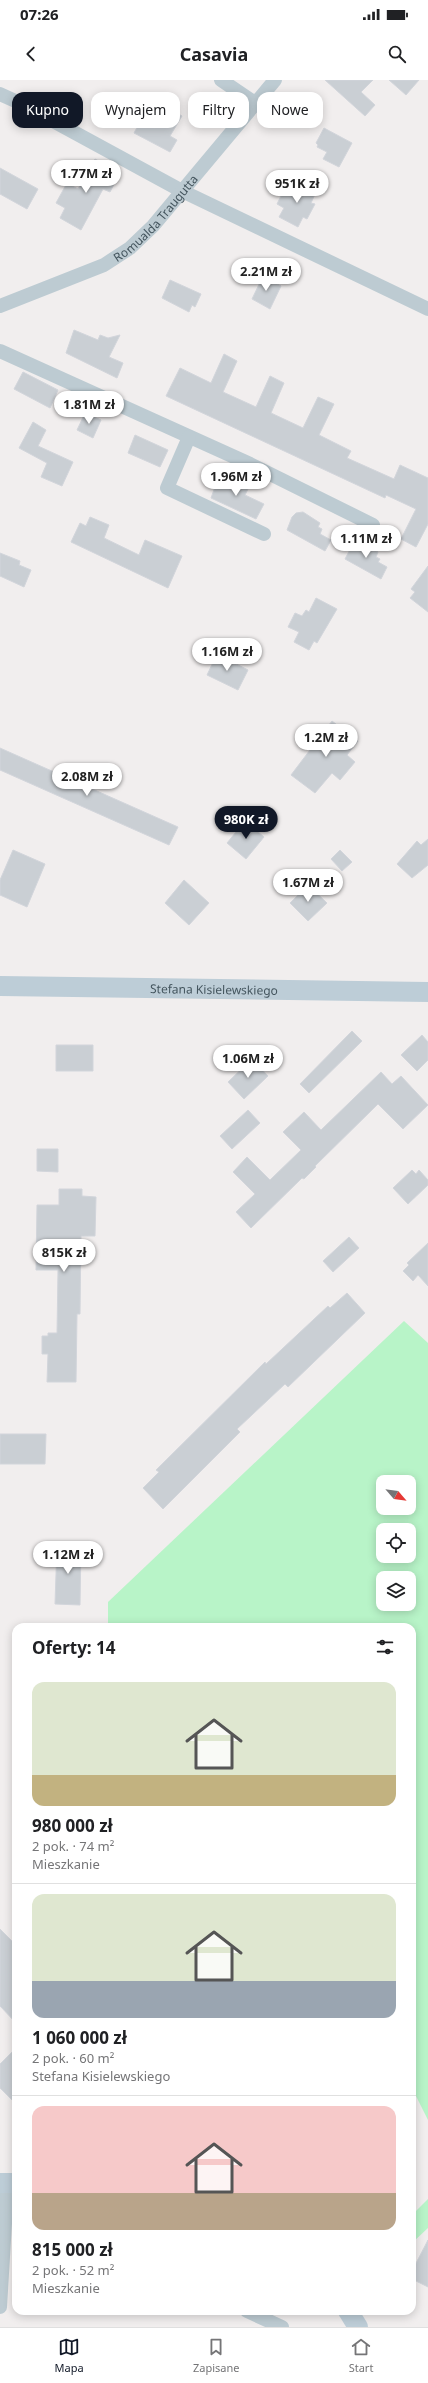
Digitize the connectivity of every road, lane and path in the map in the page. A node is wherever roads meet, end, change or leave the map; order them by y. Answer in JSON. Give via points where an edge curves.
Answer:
{"nodes":[{"id":1,"x":221,"y":80,"type":"edge"},
{"id":2,"x":275,"y":80,"type":"edge"},
{"id":3,"x":0,"y":94,"type":"edge"},
{"id":4,"x":255,"y":103,"type":"junction"},
{"id":5,"x":182,"y":191,"type":"junction"},
{"id":6,"x":0,"y":306,"type":"edge"},
{"id":7,"x":428,"y":309,"type":"edge"},
{"id":8,"x":0,"y":351,"type":"edge"},
{"id":9,"x":190,"y":437,"type":"junction"},
{"id":10,"x":374,"y":526,"type":"dead end"},
{"id":11,"x":264,"y":534,"type":"dead end"},
{"id":12,"x":0,"y":986,"type":"edge"},
{"id":13,"x":428,"y":992,"type":"edge"},
{"id":14,"x":7,"y":2183,"type":"edge"},
{"id":15,"x":7,"y":2223,"type":"edge"},
{"id":16,"x":0,"y":2307,"type":"edge"},
{"id":17,"x":256,"y":2315,"type":"edge"},
{"id":18,"x":350,"y":2315,"type":"edge"},
{"id":19,"x":282,"y":2327,"type":"edge"},
{"id":20,"x":358,"y":2327,"type":"edge"}],
"edges":[{"from":1,"to":4,"type":"street"},
{"from":2,"to":4,"type":"street","name":"Romualda Traugutta"},
{"from":3,"to":5,"type":"street"},
{"from":4,"to":5,"type":"street","name":"Romualda Traugutta"},
{"from":5,"to":6,"type":"street","name":"Romualda Traugutta","via":[[153,226],[130,248],[104,265]]},
{"from":5,"to":7,"type":"street"},
{"from":8,"to":9,"type":"street"},
{"from":9,"to":10,"type":"street"},
{"from":9,"to":11,"type":"street","via":[[167,488]]},
{"from":12,"to":13,"type":"main road","name":"Stefana Kisielewskiego"},
{"from":14,"to":15,"type":"street"},
{"from":15,"to":16,"type":"street"},
{"from":17,"to":19,"type":"street"},
{"from":18,"to":20,"type":"main road"}]}
